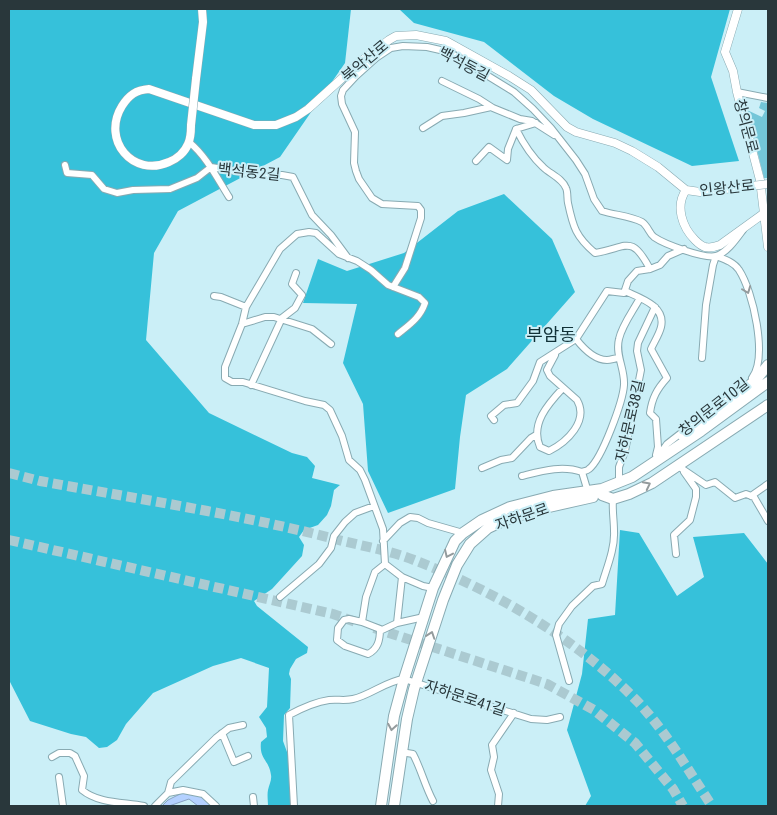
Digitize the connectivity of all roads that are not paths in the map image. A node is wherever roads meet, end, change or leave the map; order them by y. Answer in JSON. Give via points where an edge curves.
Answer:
{"nodes":[{"id":1,"x":202,"y":9,"type":"edge"},
{"id":2,"x":738,"y":9,"type":"edge"},
{"id":3,"x":442,"y":81,"type":"dead end"},
{"id":4,"x":737,"y":92,"type":"junction"},
{"id":5,"x":768,"y":98,"type":"edge"},
{"id":6,"x":491,"y":107,"type":"junction"},
{"id":7,"x":536,"y":123,"type":"junction"},
{"id":8,"x":423,"y":128,"type":"dead end"},
{"id":9,"x":516,"y":129,"type":"junction"},
{"id":10,"x":557,"y":137,"type":"junction"},
{"id":11,"x":189,"y":142,"type":"junction"},
{"id":12,"x":476,"y":161,"type":"dead end"},
{"id":13,"x":65,"y":164,"type":"dead end"},
{"id":14,"x":211,"y":167,"type":"junction"},
{"id":15,"x":768,"y":184,"type":"edge"},
{"id":16,"x":686,"y":190,"type":"junction"},
{"id":17,"x":229,"y":197,"type":"dead end"},
{"id":18,"x":763,"y":214,"type":"junction"},
{"id":19,"x":744,"y":228,"type":"junction"},
{"id":20,"x":768,"y":247,"type":"edge"},
{"id":21,"x":684,"y":249,"type":"junction"},
{"id":22,"x":716,"y":256,"type":"junction"},
{"id":23,"x":348,"y":258,"type":"junction"},
{"id":24,"x":650,"y":269,"type":"junction"},
{"id":25,"x":296,"y":273,"type":"dead end"},
{"id":26,"x":392,"y":287,"type":"junction"},
{"id":27,"x":625,"y":291,"type":"junction"},
{"id":28,"x":214,"y":296,"type":"dead end"},
{"id":29,"x":640,"y":298,"type":"junction"},
{"id":30,"x":246,"y":306,"type":"junction"},
{"id":31,"x":655,"y":306,"type":"junction"},
{"id":32,"x":282,"y":318,"type":"junction"},
{"id":33,"x":242,"y":324,"type":"junction"},
{"id":34,"x":398,"y":334,"type":"dead end"},
{"id":35,"x":576,"y":339,"type":"junction"},
{"id":36,"x":331,"y":344,"type":"dead end"},
{"id":37,"x":561,"y":348,"type":"junction"},
{"id":38,"x":619,"y":358,"type":"junction"},
{"id":39,"x":702,"y":358,"type":"dead end"},
{"id":40,"x":768,"y":365,"type":"edge"},
{"id":41,"x":768,"y":382,"type":"edge"},
{"id":42,"x":251,"y":385,"type":"junction"},
{"id":43,"x":564,"y":388,"type":"junction"},
{"id":44,"x":768,"y":391,"type":"edge"},
{"id":45,"x":768,"y":405,"type":"edge"},
{"id":46,"x":494,"y":420,"type":"dead end"},
{"id":47,"x":536,"y":435,"type":"junction"},
{"id":48,"x":659,"y":453,"type":"junction"},
{"id":49,"x":680,"y":467,"type":"junction"},
{"id":50,"x":482,"y":468,"type":"dead end"},
{"id":51,"x":582,"y":472,"type":"junction"},
{"id":52,"x":522,"y":476,"type":"dead end"},
{"id":53,"x":632,"y":477,"type":"junction"},
{"id":54,"x":619,"y":483,"type":"junction"},
{"id":55,"x":768,"y":484,"type":"edge"},
{"id":56,"x":588,"y":492,"type":"junction"},
{"id":57,"x":602,"y":495,"type":"junction"},
{"id":58,"x":751,"y":496,"type":"junction"},
{"id":59,"x":613,"y":499,"type":"junction"},
{"id":60,"x":374,"y":506,"type":"junction"},
{"id":61,"x":768,"y":521,"type":"edge"},
{"id":62,"x":463,"y":533,"type":"junction"},
{"id":63,"x":383,"y":541,"type":"junction"},
{"id":64,"x":676,"y":554,"type":"dead end"},
{"id":65,"x":385,"y":564,"type":"junction"},
{"id":66,"x":402,"y":577,"type":"junction"},
{"id":67,"x":434,"y":588,"type":"junction"},
{"id":68,"x":280,"y":597,"type":"dead end"},
{"id":69,"x":424,"y":618,"type":"junction"},
{"id":70,"x":362,"y":622,"type":"junction"},
{"id":71,"x":397,"y":623,"type":"junction"},
{"id":72,"x":380,"y":631,"type":"junction"},
{"id":73,"x":404,"y":679,"type":"junction"},
{"id":74,"x":569,"y":681,"type":"dead end"},
{"id":75,"x":417,"y":682,"type":"junction"},
{"id":76,"x":514,"y":713,"type":"junction"},
{"id":77,"x":560,"y":717,"type":"dead end"},
{"id":78,"x":243,"y":725,"type":"dead end"},
{"id":79,"x":222,"y":733,"type":"junction"},
{"id":80,"x":401,"y":752,"type":"junction"},
{"id":81,"x":248,"y":756,"type":"dead end"},
{"id":82,"x":52,"y":757,"type":"dead end"},
{"id":83,"x":60,"y":777,"type":"dead end"},
{"id":84,"x":168,"y":793,"type":"junction"},
{"id":85,"x":253,"y":797,"type":"dead end"},
{"id":86,"x":433,"y":801,"type":"dead end"},
{"id":87,"x":63,"y":806,"type":"edge"},
{"id":88,"x":144,"y":806,"type":"edge"},
{"id":89,"x":156,"y":806,"type":"edge"},
{"id":90,"x":216,"y":806,"type":"edge"},
{"id":91,"x":254,"y":806,"type":"edge"},
{"id":92,"x":294,"y":806,"type":"edge"},
{"id":93,"x":382,"y":806,"type":"edge"},
{"id":94,"x":394,"y":806,"type":"edge"},
{"id":95,"x":498,"y":806,"type":"edge"}],
"edges":[{"from":1,"to":11,"type":"street","bridge":true},
{"from":2,"to":4,"type":"street","name":"창의문로","via":[[725,52]]},
{"from":3,"to":6,"type":"street"},
{"from":4,"to":5,"type":"street"},
{"from":4,"to":18,"type":"street","name":"창의문로","via":[[760,180]]},
{"from":6,"to":7,"type":"street"},
{"from":6,"to":8,"type":"street","via":[[442,116]]},
{"from":7,"to":9,"type":"street"},
{"from":7,"to":10,"type":"street"},
{"from":9,"to":12,"type":"street","via":[[507,160],[489,147]]},
{"from":9,"to":24,"type":"street","via":[[542,166],[566,188],[576,234],[585,245],[595,253],[624,245],[637,248]]},
{"from":10,"to":21,"type":"street","name":"백석동길","via":[[585,174],[602,211],[642,222],[652,236]]},
{"from":10,"to":26,"type":"street","name":"백석동길","via":[[514,92],[440,49],[391,48],[356,76],[341,96],[355,132],[354,163],[359,179],[372,198],[382,204],[418,206],[421,210],[405,268]]},
{"from":11,"to":14,"type":"street"},
{"from":11,"to":16,"type":"street","name":"북악산로","via":[[180,155],[168,163],[157,166],[138,164],[129,158],[116,137],[120,110],[134,92],[150,89],[254,125],[276,125],[308,109],[389,40],[396,36],[416,35],[446,41],[509,76],[531,90],[567,127],[632,151]]},
{"from":13,"to":14,"type":"street","name":"백석동2길","via":[[67,173],[92,175],[104,188],[117,194],[170,189],[197,178]]},
{"from":14,"to":17,"type":"street"},
{"from":14,"to":23,"type":"street","name":"백석동2길","via":[[293,177],[312,215]]},
{"from":15,"to":16,"type":"street","name":"인왕산로","bridge":true,"via":[[700,192]]},
{"from":16,"to":19,"type":"street","via":[[681,201],[682,219],[688,233],[700,245],[720,245]]},
{"from":18,"to":19,"type":"street"},
{"from":18,"to":20,"type":"street","name":"창의문로"},
{"from":19,"to":22,"type":"street","via":[[733,244]]},
{"from":21,"to":22,"type":"street","name":"백석동길"},
{"from":21,"to":24,"type":"street"},
{"from":22,"to":39,"type":"street","via":[[706,305]]},
{"from":22,"to":48,"type":"street","name":"창의문로10길","one_way":true,"via":[[739,269],[753,305],[757,322],[757,370],[750,380]]},
{"from":23,"to":26,"type":"street","via":[[371,270]]},
{"from":23,"to":30,"type":"street","via":[[316,233],[298,234],[280,249]]},
{"from":24,"to":27,"type":"street","via":[[637,271],[628,281]]},
{"from":25,"to":32,"type":"street","via":[[292,284],[302,295],[295,308]]},
{"from":26,"to":34,"type":"street","via":[[419,297],[425,303],[422,312]]},
{"from":27,"to":29,"type":"street"},
{"from":27,"to":35,"type":"street","via":[[607,291]]},
{"from":28,"to":30,"type":"street"},
{"from":29,"to":31,"type":"street"},
{"from":29,"to":38,"type":"street","via":[[621,332]]},
{"from":30,"to":33,"type":"street"},
{"from":31,"to":48,"type":"street","via":[[661,326],[651,350],[667,378],[656,390],[650,410],[656,420]]},
{"from":31,"to":54,"type":"street","name":"자하문로38길","via":[[638,343],[642,370],[619,467]]},
{"from":32,"to":33,"type":"street","via":[[265,317]]},
{"from":32,"to":36,"type":"street","via":[[312,329]]},
{"from":32,"to":42,"type":"street"},
{"from":33,"to":42,"type":"street","via":[[225,367],[225,378]]},
{"from":35,"to":37,"type":"street"},
{"from":35,"to":38,"type":"street","via":[[594,356],[606,360]]},
{"from":37,"to":43,"type":"street","via":[[547,370]]},
{"from":37,"to":46,"type":"street","via":[[540,362],[533,382],[517,403],[504,405],[491,416]]},
{"from":38,"to":51,"type":"street","via":[[624,383],[622,396],[598,457],[589,469]]},
{"from":40,"to":48,"type":"main road","via":[[755,381]]},
{"from":41,"to":53,"type":"main road","name":"자하문로"},
{"from":42,"to":60,"type":"street","via":[[324,404],[342,436],[349,460],[365,480]]},
{"from":43,"to":47,"type":"street","via":[[542,416]]},
{"from":43,"to":47,"type":"street","via":[[580,405],[579,423],[559,446],[549,451],[540,447]]},
{"from":44,"to":57,"type":"main road","name":"자하문로","via":[[665,464],[628,485]]},
{"from":45,"to":49,"type":"main road"},
{"from":47,"to":50,"type":"street","via":[[512,458]]},
{"from":48,"to":53,"type":"main road","via":[[638,468]]},
{"from":49,"to":58,"type":"street","via":[[706,485],[715,482],[735,498],[746,494]]},
{"from":59,"to":49,"type":"main road","one_way":true},
{"from":49,"to":64,"type":"street","via":[[696,489],[696,497],[690,520],[674,535]]},
{"from":51,"to":52,"type":"street","via":[[556,469]]},
{"from":51,"to":56,"type":"street"},
{"from":53,"to":54,"type":"main road","name":"자하문로"},
{"from":54,"to":56,"type":"main road","name":"자하문로"},
{"from":55,"to":58,"type":"street"},
{"from":56,"to":62,"type":"main road","name":"자하문로","via":[[553,496],[510,507]]},
{"from":57,"to":59,"type":"main road"},
{"from":75,"to":57,"type":"main road","name":"자하문로","one_way":true,"via":[[443,600],[470,544],[488,528],[505,520]]},
{"from":58,"to":61,"type":"street"},
{"from":59,"to":74,"type":"street","via":[[614,532],[602,584],[593,586],[572,606],[559,624],[556,635]]},
{"from":60,"to":63,"type":"street"},
{"from":60,"to":68,"type":"street","via":[[354,514],[345,522],[319,564]]},
{"from":62,"to":63,"type":"street","via":[[410,517]]},
{"from":62,"to":67,"type":"main road","name":"자하문로","one_way":true,"via":[[449,551]]},
{"from":63,"to":65,"type":"street"},
{"from":65,"to":66,"type":"street"},
{"from":65,"to":70,"type":"street","via":[[375,572]]},
{"from":66,"to":67,"type":"street"},
{"from":66,"to":71,"type":"street"},
{"from":67,"to":69,"type":"main road","name":"자하문로"},
{"from":69,"to":71,"type":"street"},
{"from":69,"to":73,"type":"main road","name":"자하문로"},
{"from":70,"to":72,"type":"street"},
{"from":70,"to":72,"type":"street","via":[[344,620],[338,628],[337,640],[368,654],[375,650]]},
{"from":71,"to":72,"type":"street"},
{"from":73,"to":75,"type":"street","name":"자하문로41길"},
{"from":73,"to":92,"type":"street","via":[[352,700],[329,700],[304,706],[289,715]]},
{"from":73,"to":93,"type":"main road","name":"자하문로","one_way":true,"via":[[394,716]]},
{"from":75,"to":76,"type":"street","name":"자하문로41길"},
{"from":75,"to":80,"type":"main road","name":"자하문로"},
{"from":76,"to":77,"type":"street","name":"자하문로41길","via":[[547,720]]},
{"from":76,"to":95,"type":"street","name":"자하문로41길","via":[[492,744],[492,770],[499,794]]},
{"from":78,"to":79,"type":"street"},
{"from":79,"to":81,"type":"street","via":[[234,762]]},
{"from":79,"to":84,"type":"street","via":[[171,782]]},
{"from":80,"to":86,"type":"street","via":[[413,754]]},
{"from":80,"to":94,"type":"main road","name":"자하문로"},
{"from":82,"to":88,"type":"street","via":[[59,753],[75,756],[84,776],[82,790],[89,795]]},
{"from":83,"to":87,"type":"street"},
{"from":84,"to":89,"type":"street"},
{"from":84,"to":90,"type":"street","via":[[195,791]]},
{"from":85,"to":91,"type":"street"}]}
